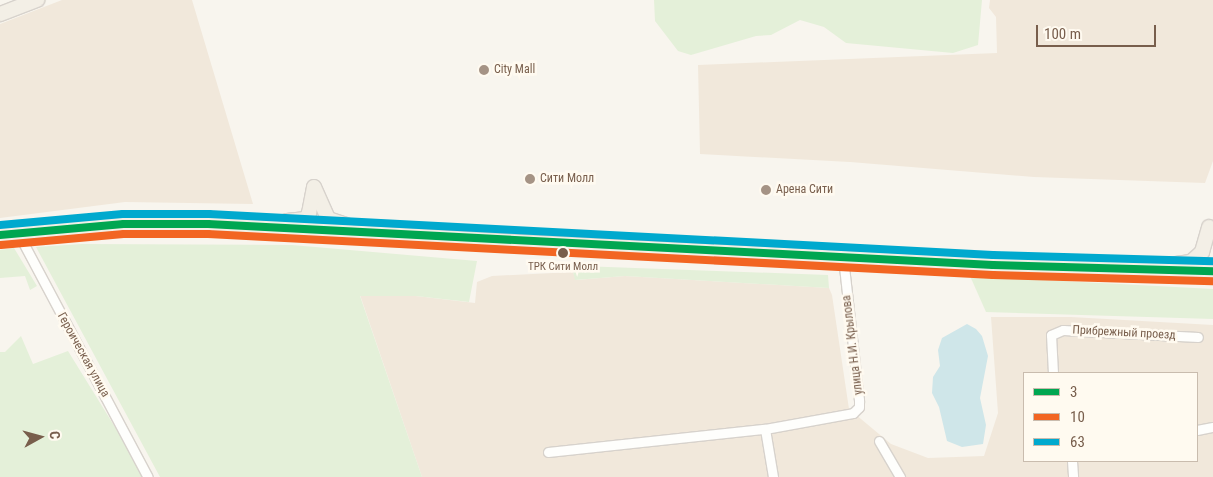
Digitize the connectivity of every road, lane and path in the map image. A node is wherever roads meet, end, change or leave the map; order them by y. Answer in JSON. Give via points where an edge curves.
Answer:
{"nodes":[{"id":1,"x":37,"y":0,"type":"edge"},
{"id":2,"x":0,"y":14,"type":"edge"},
{"id":3,"x":314,"y":185,"type":"junction"},
{"id":4,"x":252,"y":226,"type":"junction"},
{"id":5,"x":1209,"y":227,"type":"junction"},
{"id":6,"x":319,"y":229,"type":"junction"},
{"id":7,"x":18,"y":233,"type":"junction"},
{"id":8,"x":386,"y":233,"type":"junction"},
{"id":9,"x":0,"y":235,"type":"edge"},
{"id":10,"x":1213,"y":256,"type":"edge"},
{"id":11,"x":843,"y":257,"type":"junction"},
{"id":12,"x":1131,"y":268,"type":"junction"},
{"id":13,"x":1210,"y":271,"type":"edge"},
{"id":14,"x":1198,"y":337,"type":"dead end"},
{"id":15,"x":1053,"y":372,"type":"edge"},
{"id":16,"x":1213,"y":428,"type":"edge"},
{"id":17,"x":765,"y":429,"type":"junction"},
{"id":18,"x":1198,"y":430,"type":"edge"},
{"id":19,"x":879,"y":442,"type":"dead end"},
{"id":20,"x":548,"y":452,"type":"dead end"},
{"id":21,"x":1072,"y":462,"type":"edge"},
{"id":22,"x":148,"y":477,"type":"edge"},
{"id":23,"x":773,"y":477,"type":"edge"},
{"id":24,"x":900,"y":477,"type":"edge"},
{"id":25,"x":1073,"y":477,"type":"edge"}],
"edges":[{"from":1,"to":2,"type":"main road"},
{"from":3,"to":4,"type":"main road","via":[[310,213],[306,219],[270,221]]},
{"from":3,"to":6,"type":"main road"},
{"from":3,"to":8,"type":"main road","via":[[328,219],[342,225]]},
{"from":4,"to":6,"type":"main road"},
{"from":4,"to":7,"type":"main road","via":[[124,224]]},
{"from":5,"to":10,"type":"main road"},
{"from":5,"to":12,"type":"main road","via":[[1202,252],[1191,262]]},
{"from":5,"to":13,"type":"main road"},
{"from":6,"to":8,"type":"main road"},
{"from":7,"to":9,"type":"main road"},
{"from":7,"to":22,"type":"street","name":"Героическая улица"},
{"from":8,"to":11,"type":"main road"},
{"from":11,"to":12,"type":"main road"},
{"from":11,"to":17,"type":"street","name":"улица Н.И. Крылова","via":[[859,407],[853,413]]},
{"from":12,"to":13,"type":"main road"},
{"from":14,"to":15,"type":"street","name":"Прибрежный проезд","via":[[1063,330],[1051,335]]},
{"from":16,"to":18,"type":"street"},
{"from":17,"to":20,"type":"street"},
{"from":17,"to":23,"type":"street"},
{"from":19,"to":24,"type":"street"},
{"from":21,"to":25,"type":"street"}]}
